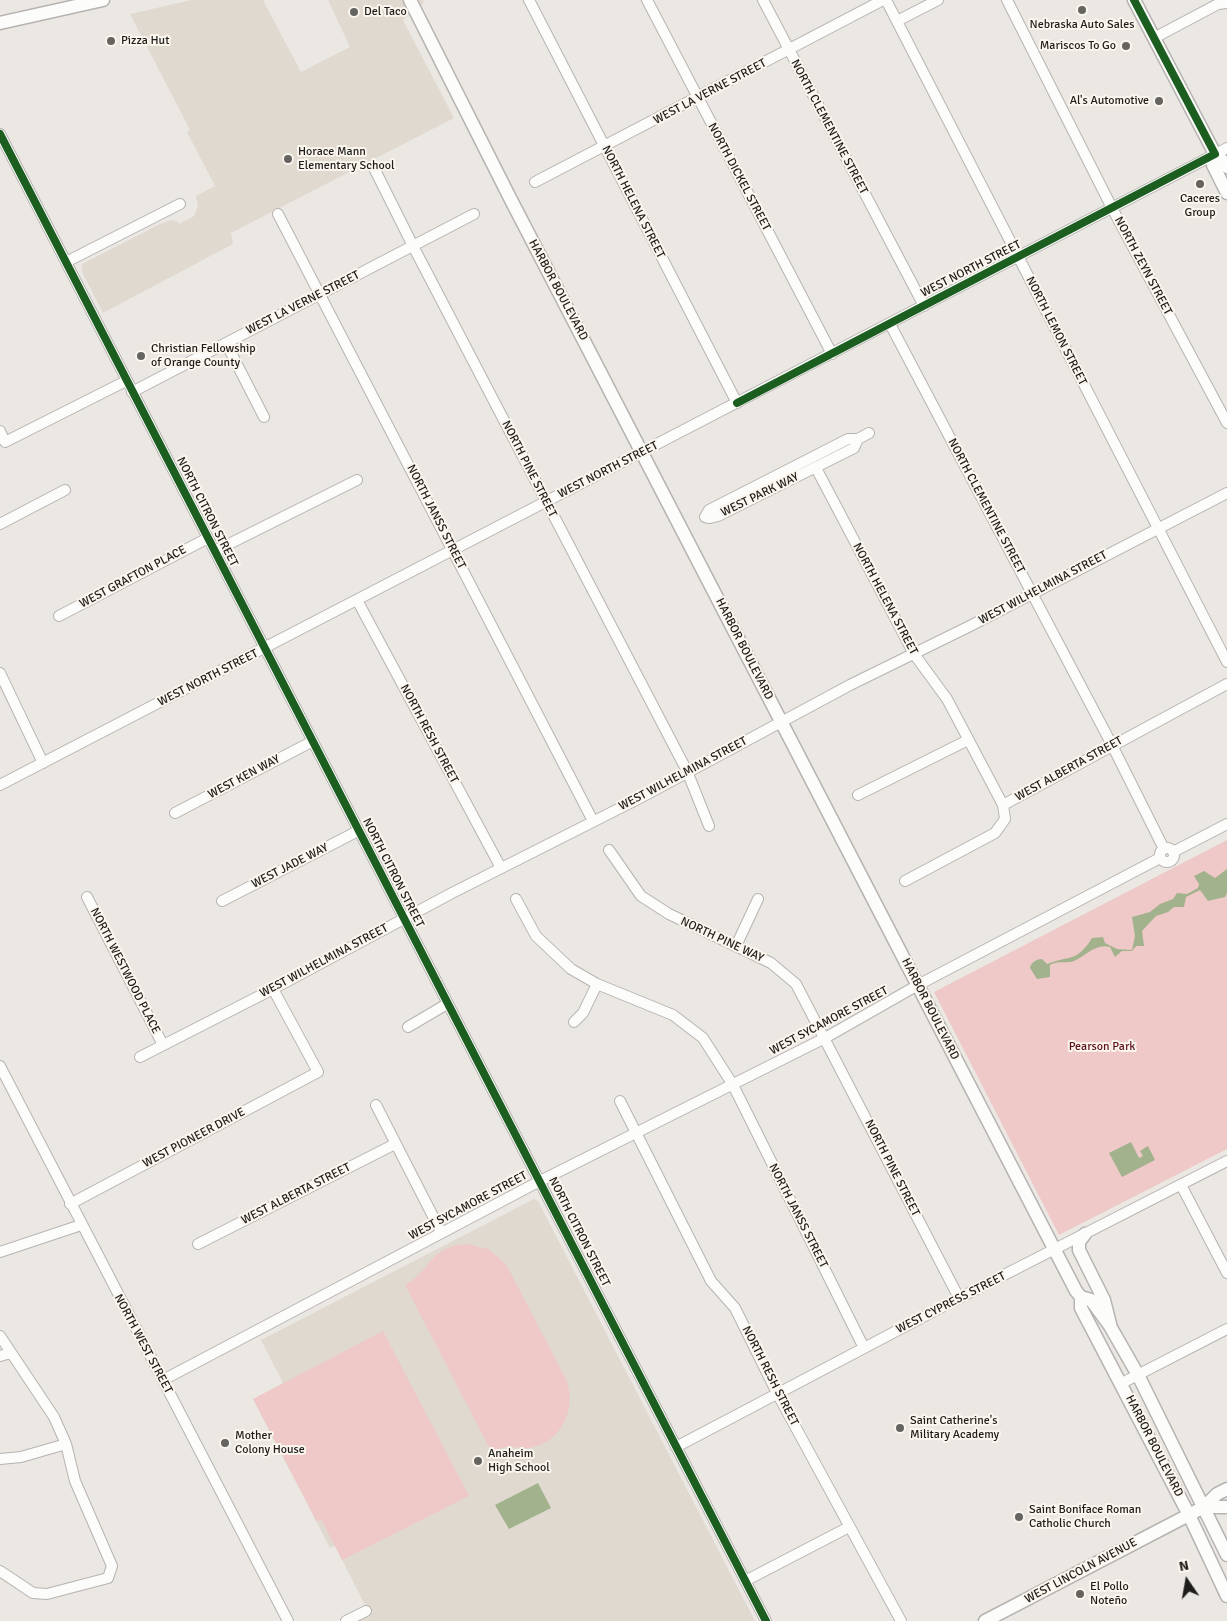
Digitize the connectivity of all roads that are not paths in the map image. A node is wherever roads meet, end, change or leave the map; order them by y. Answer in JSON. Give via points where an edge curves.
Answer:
{"nodes":[{"id":1,"x":103,"y":0,"type":"edge"},
{"id":2,"x":410,"y":0,"type":"edge"},
{"id":3,"x":529,"y":0,"type":"edge"},
{"id":4,"x":647,"y":0,"type":"edge"},
{"id":5,"x":763,"y":0,"type":"edge"},
{"id":6,"x":884,"y":0,"type":"edge"},
{"id":7,"x":938,"y":0,"type":"edge"},
{"id":8,"x":1007,"y":0,"type":"edge"},
{"id":9,"x":1134,"y":0,"type":"edge"},
{"id":10,"x":1222,"y":2,"type":"edge"},
{"id":11,"x":897,"y":22,"type":"junction"},
{"id":12,"x":0,"y":23,"type":"edge"},
{"id":13,"x":1154,"y":38,"type":"junction"},
{"id":14,"x":788,"y":51,"type":"junction"},
{"id":15,"x":698,"y":98,"type":"junction"},
{"id":16,"x":0,"y":134,"type":"edge"},
{"id":17,"x":605,"y":148,"type":"junction"},
{"id":18,"x":1227,"y":148,"type":"edge"},
{"id":19,"x":1215,"y":154,"type":"junction"},
{"id":20,"x":373,"y":166,"type":"dead end"},
{"id":21,"x":1227,"y":168,"type":"edge"},
{"id":22,"x":535,"y":182,"type":"dead end"},
{"id":23,"x":1227,"y":192,"type":"edge"},
{"id":24,"x":180,"y":204,"type":"dead end"},
{"id":25,"x":1112,"y":208,"type":"junction"},
{"id":26,"x":278,"y":214,"type":"dead end"},
{"id":27,"x":474,"y":214,"type":"dead end"},
{"id":28,"x":413,"y":246,"type":"junction"},
{"id":29,"x":1018,"y":257,"type":"junction"},
{"id":30,"x":66,"y":262,"type":"junction"},
{"id":31,"x":320,"y":294,"type":"junction"},
{"id":32,"x":924,"y":306,"type":"junction"},
{"id":33,"x":890,"y":324,"type":"junction"},
{"id":34,"x":226,"y":342,"type":"junction"},
{"id":35,"x":832,"y":354,"type":"junction"},
{"id":36,"x":126,"y":381,"type":"junction"},
{"id":37,"x":132,"y":392,"type":"junction"},
{"id":38,"x":737,"y":403,"type":"junction"},
{"id":39,"x":264,"y":417,"type":"dead end"},
{"id":40,"x":1227,"y":423,"type":"edge"},
{"id":41,"x":0,"y":431,"type":"edge"},
{"id":42,"x":869,"y":433,"type":"dead end"},
{"id":43,"x":858,"y":439,"type":"junction"},
{"id":44,"x":643,"y":452,"type":"junction"},
{"id":45,"x":816,"y":468,"type":"junction"},
{"id":46,"x":357,"y":480,"type":"dead end"},
{"id":47,"x":66,"y":490,"type":"dead end"},
{"id":48,"x":1227,"y":493,"type":"edge"},
{"id":49,"x":546,"y":502,"type":"junction"},
{"id":50,"x":0,"y":524,"type":"edge"},
{"id":51,"x":1158,"y":529,"type":"junction"},
{"id":52,"x":208,"y":538,"type":"junction"},
{"id":53,"x":453,"y":550,"type":"junction"},
{"id":54,"x":215,"y":551,"type":"junction"},
{"id":55,"x":1031,"y":593,"type":"junction"},
{"id":56,"x":357,"y":600,"type":"junction"},
{"id":57,"x":59,"y":616,"type":"dead end"},
{"id":58,"x":265,"y":648,"type":"junction"},
{"id":59,"x":914,"y":654,"type":"junction"},
{"id":60,"x":1227,"y":662,"type":"edge"},
{"id":61,"x":0,"y":674,"type":"edge"},
{"id":62,"x":1227,"y":684,"type":"edge"},
{"id":63,"x":781,"y":723,"type":"junction"},
{"id":64,"x":968,"y":740,"type":"junction"},
{"id":65,"x":313,"y":741,"type":"junction"},
{"id":66,"x":1112,"y":745,"type":"junction"},
{"id":67,"x":43,"y":763,"type":"junction"},
{"id":68,"x":687,"y":772,"type":"junction"},
{"id":69,"x":0,"y":786,"type":"edge"},
{"id":70,"x":858,"y":795,"type":"dead end"},
{"id":71,"x":1003,"y":805,"type":"junction"},
{"id":72,"x":175,"y":813,"type":"dead end"},
{"id":73,"x":593,"y":821,"type":"junction"},
{"id":74,"x":1227,"y":824,"type":"edge"},
{"id":75,"x":709,"y":826,"type":"dead end"},
{"id":76,"x":358,"y":831,"type":"junction"},
{"id":77,"x":609,"y":850,"type":"dead end"},
{"id":78,"x":1166,"y":853,"type":"junction"},
{"id":79,"x":501,"y":868,"type":"junction"},
{"id":80,"x":905,"y":881,"type":"dead end"},
{"id":81,"x":87,"y":897,"type":"dead end"},
{"id":82,"x":516,"y":899,"type":"dead end"},
{"id":83,"x":758,"y":899,"type":"dead end"},
{"id":84,"x":222,"y":901,"type":"dead end"},
{"id":85,"x":404,"y":919,"type":"junction"},
{"id":86,"x":736,"y":946,"type":"junction"},
{"id":87,"x":598,"y":984,"type":"junction"},
{"id":88,"x":918,"y":985,"type":"junction"},
{"id":89,"x":273,"y":989,"type":"junction"},
{"id":90,"x":447,"y":1004,"type":"junction"},
{"id":91,"x":574,"y":1022,"type":"dead end"},
{"id":92,"x":408,"y":1027,"type":"dead end"},
{"id":93,"x":825,"y":1038,"type":"junction"},
{"id":94,"x":163,"y":1045,"type":"junction"},
{"id":95,"x":140,"y":1057,"type":"dead end"},
{"id":96,"x":0,"y":1066,"type":"edge"},
{"id":97,"x":732,"y":1085,"type":"junction"},
{"id":98,"x":620,"y":1101,"type":"dead end"},
{"id":99,"x":376,"y":1105,"type":"dead end"},
{"id":100,"x":636,"y":1134,"type":"junction"},
{"id":101,"x":395,"y":1144,"type":"junction"},
{"id":102,"x":1227,"y":1160,"type":"edge"},
{"id":103,"x":540,"y":1180,"type":"junction"},
{"id":104,"x":1181,"y":1184,"type":"junction"},
{"id":105,"x":70,"y":1204,"type":"junction"},
{"id":106,"x":81,"y":1225,"type":"junction"},
{"id":107,"x":441,"y":1232,"type":"junction"},
{"id":108,"x":1085,"y":1234,"type":"junction"},
{"id":109,"x":198,"y":1244,"type":"dead end"},
{"id":110,"x":1055,"y":1249,"type":"junction"},
{"id":111,"x":0,"y":1252,"type":"edge"},
{"id":112,"x":1227,"y":1274,"type":"edge"},
{"id":113,"x":1081,"y":1297,"type":"junction"},
{"id":114,"x":959,"y":1298,"type":"junction"},
{"id":115,"x":1110,"y":1326,"type":"junction"},
{"id":116,"x":1227,"y":1329,"type":"edge"},
{"id":117,"x":0,"y":1336,"type":"edge"},
{"id":118,"x":864,"y":1348,"type":"junction"},
{"id":119,"x":11,"y":1353,"type":"junction"},
{"id":120,"x":0,"y":1356,"type":"edge"},
{"id":121,"x":1138,"y":1375,"type":"junction"},
{"id":122,"x":163,"y":1380,"type":"junction"},
{"id":123,"x":1122,"y":1383,"type":"junction"},
{"id":124,"x":777,"y":1393,"type":"junction"},
{"id":125,"x":66,"y":1444,"type":"junction"},
{"id":126,"x":676,"y":1447,"type":"junction"},
{"id":127,"x":0,"y":1459,"type":"edge"},
{"id":128,"x":1227,"y":1489,"type":"edge"},
{"id":129,"x":1204,"y":1508,"type":"junction"},
{"id":130,"x":1227,"y":1508,"type":"edge"},
{"id":131,"x":1190,"y":1515,"type":"junction"},
{"id":132,"x":850,"y":1527,"type":"junction"},
{"id":133,"x":1227,"y":1555,"type":"edge"},
{"id":134,"x":0,"y":1571,"type":"edge"},
{"id":135,"x":745,"y":1581,"type":"junction"},
{"id":136,"x":1227,"y":1596,"type":"edge"},
{"id":137,"x":366,"y":1611,"type":"dead end"},
{"id":138,"x":288,"y":1621,"type":"edge"},
{"id":139,"x":346,"y":1621,"type":"edge"},
{"id":140,"x":766,"y":1621,"type":"edge"},
{"id":141,"x":901,"y":1621,"type":"edge"},
{"id":142,"x":986,"y":1621,"type":"edge"}],
"edges":[{"from":1,"to":12,"type":"main road"},
{"from":2,"to":44,"type":"main road","name":"HARBOR BOULEVARD"},
{"from":3,"to":17,"type":"street","name":"NORTH HELENA STREET"},
{"from":4,"to":15,"type":"street","name":"NORTH DICKEL STREET"},
{"from":5,"to":14,"type":"street","name":"NORTH CLEMENTINE STREET"},
{"from":6,"to":11,"type":"street","name":"NORTH LEMON STREET"},
{"from":6,"to":14,"type":"street","name":"WEST LA VERNE STREET"},
{"from":7,"to":11,"type":"street"},
{"from":8,"to":25,"type":"street","name":"NORTH ZEYN STREET"},
{"from":9,"to":13,"type":"main road"},
{"from":10,"to":13,"type":"street"},
{"from":11,"to":29,"type":"street","name":"NORTH LEMON STREET"},
{"from":13,"to":19,"type":"main road"},
{"from":14,"to":15,"type":"street","name":"WEST LA VERNE STREET"},
{"from":14,"to":32,"type":"street","name":"NORTH CLEMENTINE STREET"},
{"from":15,"to":17,"type":"street","name":"WEST LA VERNE STREET"},
{"from":15,"to":35,"type":"street","name":"NORTH DICKEL STREET"},
{"from":16,"to":30,"type":"street","name":"NORTH CITRON STREET"},
{"from":17,"to":22,"type":"street","name":"WEST LA VERNE STREET"},
{"from":17,"to":38,"type":"street","name":"NORTH HELENA STREET"},
{"from":18,"to":19,"type":"street","name":"WEST NORTH STREET"},
{"from":19,"to":21,"type":"main road"},
{"from":19,"to":23,"type":"main road","via":[[1213,166]]},
{"from":19,"to":25,"type":"street","name":"WEST NORTH STREET"},
{"from":20,"to":28,"type":"street","name":"NORTH PINE STREET"},
{"from":24,"to":30,"type":"street"},
{"from":25,"to":29,"type":"street","name":"WEST NORTH STREET"},
{"from":25,"to":40,"type":"street","name":"NORTH ZEYN STREET"},
{"from":26,"to":31,"type":"street","name":"NORTH JANSS STREET"},
{"from":27,"to":28,"type":"street","name":"WEST LA VERNE STREET"},
{"from":28,"to":31,"type":"street","name":"WEST LA VERNE STREET"},
{"from":28,"to":49,"type":"street","name":"NORTH PINE STREET"},
{"from":29,"to":32,"type":"street","name":"WEST NORTH STREET"},
{"from":29,"to":51,"type":"street","name":"NORTH LEMON STREET"},
{"from":30,"to":36,"type":"street","name":"NORTH CITRON STREET"},
{"from":31,"to":34,"type":"street","name":"WEST LA VERNE STREET"},
{"from":31,"to":53,"type":"street","name":"NORTH JANSS STREET"},
{"from":32,"to":33,"type":"street","name":"WEST NORTH STREET"},
{"from":33,"to":35,"type":"street","name":"WEST NORTH STREET"},
{"from":33,"to":55,"type":"street","name":"NORTH CLEMENTINE STREET"},
{"from":34,"to":37,"type":"street","name":"WEST LA VERNE STREET"},
{"from":34,"to":39,"type":"street"},
{"from":35,"to":38,"type":"street","name":"WEST NORTH STREET"},
{"from":36,"to":37,"type":"street","name":"NORTH CITRON STREET"},
{"from":36,"to":41,"type":"street","via":[[5,442]]},
{"from":37,"to":52,"type":"street","name":"NORTH CITRON STREET"},
{"from":38,"to":44,"type":"street","name":"WEST NORTH STREET"},
{"from":42,"to":43,"type":"street","name":"WEST PARK WAY"},
{"from":43,"to":45,"type":"street","name":"WEST PARK WAY","via":[[854,448]]},
{"from":43,"to":45,"type":"street","name":"WEST PARK WAY","via":[[848,439],[709,510],[705,517],[718,516]]},
{"from":44,"to":49,"type":"street","name":"WEST NORTH STREET"},
{"from":44,"to":63,"type":"main road","name":"HARBOR BOULEVARD"},
{"from":45,"to":59,"type":"street","name":"NORTH HELENA STREET"},
{"from":46,"to":54,"type":"street"},
{"from":47,"to":50,"type":"street"},
{"from":48,"to":51,"type":"street","name":"WEST WILHELMINA STREET"},
{"from":49,"to":53,"type":"street","name":"WEST NORTH STREET"},
{"from":49,"to":68,"type":"street","name":"NORTH PINE STREET"},
{"from":51,"to":55,"type":"street","name":"WEST WILHELMINA STREET"},
{"from":51,"to":60,"type":"street","name":"NORTH LEMON STREET"},
{"from":52,"to":54,"type":"street","name":"NORTH CITRON STREET"},
{"from":52,"to":57,"type":"street","name":"WEST GRAFTON PLACE"},
{"from":53,"to":56,"type":"street","name":"WEST NORTH STREET"},
{"from":53,"to":73,"type":"street","name":"NORTH JANSS STREET"},
{"from":54,"to":58,"type":"street","name":"NORTH CITRON STREET"},
{"from":55,"to":59,"type":"street","name":"WEST WILHELMINA STREET"},
{"from":55,"to":66,"type":"street","name":"NORTH CLEMENTINE STREET"},
{"from":56,"to":58,"type":"street","name":"WEST NORTH STREET"},
{"from":56,"to":79,"type":"street","name":"NORTH RESH STREET"},
{"from":58,"to":65,"type":"street","name":"NORTH CITRON STREET"},
{"from":58,"to":67,"type":"street","name":"WEST NORTH STREET"},
{"from":59,"to":63,"type":"street","name":"WEST WILHELMINA STREET"},
{"from":59,"to":64,"type":"street","name":"NORTH HELENA STREET","via":[[947,699]]},
{"from":61,"to":67,"type":"street"},
{"from":62,"to":66,"type":"street","name":"WEST ALBERTA STREET"},
{"from":63,"to":68,"type":"street","name":"WEST WILHELMINA STREET"},
{"from":63,"to":88,"type":"main road","name":"HARBOR BOULEVARD"},
{"from":64,"to":70,"type":"street"},
{"from":64,"to":71,"type":"street","name":"NORTH HELENA STREET"},
{"from":65,"to":72,"type":"street","name":"WEST KEN WAY"},
{"from":65,"to":76,"type":"street","name":"NORTH CITRON STREET"},
{"from":66,"to":71,"type":"street","name":"WEST ALBERTA STREET"},
{"from":66,"to":78,"type":"street","name":"NORTH CLEMENTINE STREET"},
{"from":67,"to":69,"type":"street","name":"WEST NORTH STREET"},
{"from":68,"to":73,"type":"street","name":"WEST WILHELMINA STREET"},
{"from":68,"to":75,"type":"street","name":"NORTH PINE STREET"},
{"from":71,"to":80,"type":"street","name":"WEST ALBERTA STREET","via":[[1006,819],[995,833]]},
{"from":73,"to":79,"type":"street","name":"WEST WILHELMINA STREET"},
{"from":74,"to":78,"type":"street","name":"WEST SYCAMORE STREET"},
{"from":76,"to":84,"type":"street","name":"WEST JADE WAY"},
{"from":76,"to":85,"type":"street","name":"NORTH CITRON STREET"},
{"from":77,"to":86,"type":"street","name":"NORTH PINE WAY","via":[[641,896],[669,914]]},
{"from":78,"to":88,"type":"street","name":"WEST SYCAMORE STREET"},
{"from":79,"to":85,"type":"street","name":"WEST WILHELMINA STREET"},
{"from":81,"to":94,"type":"street","name":"NORTH WESTWOOD PLACE"},
{"from":82,"to":87,"type":"street","name":"NORTH JANSS STREET","via":[[529,924],[549,949],[571,969]]},
{"from":83,"to":86,"type":"street"},
{"from":85,"to":89,"type":"street","name":"WEST WILHELMINA STREET"},
{"from":85,"to":90,"type":"street","name":"NORTH CITRON STREET"},
{"from":86,"to":93,"type":"street","name":"NORTH PINE WAY","via":[[771,962],[796,984]]},
{"from":87,"to":91,"type":"street","via":[[583,1013]]},
{"from":87,"to":97,"type":"street","name":"NORTH JANSS STREET","via":[[673,1015],[703,1038]]},
{"from":88,"to":93,"type":"street","name":"WEST SYCAMORE STREET"},
{"from":88,"to":110,"type":"main road","name":"HARBOR BOULEVARD"},
{"from":89,"to":94,"type":"street","name":"WEST WILHELMINA STREET"},
{"from":89,"to":105,"type":"street","name":"WEST PIONEER DRIVE","via":[[318,1072]]},
{"from":90,"to":92,"type":"street"},
{"from":90,"to":103,"type":"street","name":"NORTH CITRON STREET"},
{"from":93,"to":97,"type":"street","name":"WEST SYCAMORE STREET"},
{"from":93,"to":114,"type":"street","name":"NORTH PINE STREET"},
{"from":94,"to":95,"type":"street","name":"WEST WILHELMINA STREET"},
{"from":96,"to":105,"type":"street","name":"NORTH WEST STREET"},
{"from":97,"to":100,"type":"street","name":"WEST SYCAMORE STREET"},
{"from":97,"to":118,"type":"street","name":"NORTH JANSS STREET"},
{"from":98,"to":100,"type":"street","name":"NORTH RESH STREET"},
{"from":99,"to":101,"type":"street"},
{"from":100,"to":103,"type":"street","name":"WEST SYCAMORE STREET"},
{"from":100,"to":124,"type":"street","name":"NORTH RESH STREET","via":[[711,1281],[735,1308]]},
{"from":101,"to":107,"type":"street"},
{"from":101,"to":109,"type":"street","name":"WEST ALBERTA STREET"},
{"from":102,"to":104,"type":"street","name":"WEST CYPRESS STREET"},
{"from":103,"to":107,"type":"street","name":"WEST SYCAMORE STREET"},
{"from":103,"to":126,"type":"street","name":"NORTH CITRON STREET"},
{"from":104,"to":108,"type":"street","name":"WEST CYPRESS STREET"},
{"from":104,"to":112,"type":"street"},
{"from":105,"to":106,"type":"street","name":"NORTH WEST STREET"},
{"from":106,"to":111,"type":"street"},
{"from":106,"to":122,"type":"street","name":"NORTH WEST STREET"},
{"from":107,"to":122,"type":"street","name":"WEST SYCAMORE STREET"},
{"from":108,"to":110,"type":"street","name":"WEST CYPRESS STREET"},
{"from":108,"to":115,"type":"main road","via":[[1079,1250],[1104,1300]]},
{"from":110,"to":113,"type":"main road","name":"HARBOR BOULEVARD"},
{"from":110,"to":114,"type":"street","name":"WEST CYPRESS STREET"},
{"from":113,"to":115,"type":"main road","name":"HARBOR BOULEVARD","via":[[1091,1300]]},
{"from":113,"to":123,"type":"main road","name":"HARBOR BOULEVARD","via":[[1081,1308]]},
{"from":114,"to":118,"type":"street","name":"WEST CYPRESS STREET"},
{"from":115,"to":121,"type":"main road","name":"HARBOR BOULEVARD"},
{"from":116,"to":121,"type":"street"},
{"from":117,"to":119,"type":"street"},
{"from":118,"to":124,"type":"street","name":"WEST CYPRESS STREET"},
{"from":119,"to":120,"type":"street"},
{"from":119,"to":125,"type":"street","via":[[54,1417]]},
{"from":121,"to":123,"type":"street"},
{"from":121,"to":129,"type":"main road","name":"HARBOR BOULEVARD"},
{"from":122,"to":138,"type":"street","name":"NORTH WEST STREET"},
{"from":123,"to":131,"type":"main road","name":"HARBOR BOULEVARD"},
{"from":124,"to":126,"type":"street","name":"WEST CYPRESS STREET"},
{"from":124,"to":132,"type":"street","name":"NORTH RESH STREET"},
{"from":125,"to":127,"type":"street","via":[[21,1457]]},
{"from":125,"to":134,"type":"street","via":[[75,1482],[112,1566],[108,1578],[47,1594],[33,1593]]},
{"from":126,"to":135,"type":"street","name":"NORTH CITRON STREET"},
{"from":128,"to":129,"type":"main road","name":"WEST LINCOLN AVENUE"},
{"from":129,"to":130,"type":"main road","name":"WEST LINCOLN AVENUE"},
{"from":129,"to":131,"type":"main road","name":"WEST LINCOLN AVENUE"},
{"from":129,"to":133,"type":"main road","name":"HARBOR BOULEVARD"},
{"from":131,"to":136,"type":"main road","name":"HARBOR BOULEVARD"},
{"from":131,"to":142,"type":"main road","name":"WEST LINCOLN AVENUE"},
{"from":132,"to":135,"type":"street"},
{"from":132,"to":141,"type":"street","name":"NORTH RESH STREET"},
{"from":135,"to":140,"type":"street","name":"NORTH CITRON STREET"},
{"from":137,"to":139,"type":"street"}]}
